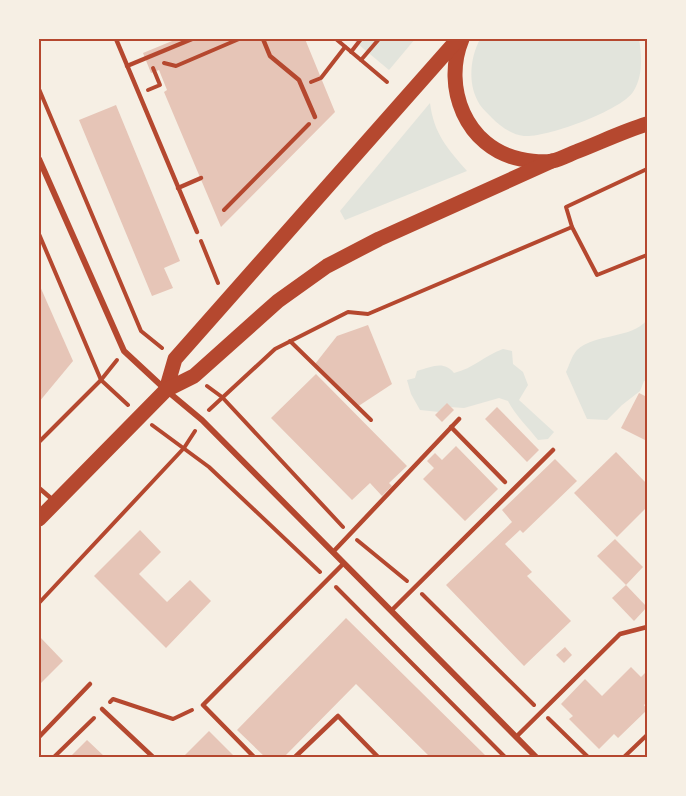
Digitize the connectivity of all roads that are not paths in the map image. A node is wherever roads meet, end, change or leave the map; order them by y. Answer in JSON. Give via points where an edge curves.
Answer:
{"nodes":[{"id":1,"x":116,"y":39,"type":"edge"},
{"id":2,"x":192,"y":39,"type":"edge"},
{"id":3,"x":263,"y":39,"type":"edge"},
{"id":4,"x":460,"y":39,"type":"edge"},
{"id":5,"x":127,"y":66,"type":"junction"},
{"id":6,"x":315,"y":117,"type":"road end"},
{"id":7,"x":646,"y":123,"type":"edge"},
{"id":8,"x":39,"y":159,"type":"edge"},
{"id":9,"x":552,"y":161,"type":"junction"},
{"id":10,"x":201,"y":178,"type":"dead end"},
{"id":11,"x":178,"y":188,"type":"junction"},
{"id":12,"x":197,"y":232,"type":"road end"},
{"id":13,"x":166,"y":390,"type":"junction"},
{"id":14,"x":459,"y":419,"type":"dead end"},
{"id":15,"x":451,"y":428,"type":"junction"},
{"id":16,"x":554,"y":450,"type":"dead end"},
{"id":17,"x":505,"y":482,"type":"dead end"},
{"id":18,"x":39,"y":488,"type":"edge"},
{"id":19,"x":55,"y":502,"type":"junction"},
{"id":20,"x":39,"y":519,"type":"edge"},
{"id":21,"x":333,"y":552,"type":"junction"},
{"id":22,"x":344,"y":563,"type":"junction"},
{"id":23,"x":391,"y":612,"type":"junction"},
{"id":24,"x":647,"y":627,"type":"edge"},
{"id":25,"x":90,"y":684,"type":"dead end"},
{"id":26,"x":102,"y":709,"type":"dead end"},
{"id":27,"x":39,"y":737,"type":"edge"},
{"id":28,"x":516,"y":737,"type":"junction"},
{"id":29,"x":153,"y":757,"type":"edge"},
{"id":30,"x":254,"y":757,"type":"edge"},
{"id":31,"x":295,"y":757,"type":"edge"},
{"id":32,"x":378,"y":757,"type":"edge"},
{"id":33,"x":536,"y":757,"type":"edge"}],
"edges":[{"from":1,"to":5,"type":"lane"},
{"from":2,"to":5,"type":"lane"},
{"from":3,"to":6,"type":"lane","via":[[270,56],[299,80]]},
{"from":4,"to":9,"type":"main road","via":[[454,80],[457,100],[477,136],[512,157]]},
{"from":4,"to":13,"type":"main road","via":[[175,359]]},
{"from":5,"to":11,"type":"lane"},
{"from":7,"to":9,"type":"main road"},
{"from":8,"to":13,"type":"street","via":[[124,351]]},
{"from":9,"to":13,"type":"main road","via":[[327,266],[278,301],[194,376]]},
{"from":10,"to":11,"type":"lane"},
{"from":11,"to":12,"type":"lane"},
{"from":13,"to":19,"type":"main road"},
{"from":13,"to":21,"type":"street","via":[[202,420]]},
{"from":14,"to":15,"type":"lane"},
{"from":15,"to":17,"type":"lane"},
{"from":15,"to":21,"type":"lane"},
{"from":16,"to":23,"type":"lane"},
{"from":18,"to":19,"type":"lane"},
{"from":19,"to":20,"type":"main road"},
{"from":21,"to":22,"type":"street"},
{"from":22,"to":23,"type":"street"},
{"from":22,"to":30,"type":"lane","via":[[203,705]]},
{"from":23,"to":28,"type":"street"},
{"from":24,"to":28,"type":"lane","via":[[620,634]]},
{"from":25,"to":27,"type":"lane"},
{"from":26,"to":29,"type":"lane"},
{"from":28,"to":33,"type":"street"},
{"from":31,"to":32,"type":"lane","via":[[338,716]]}]}
